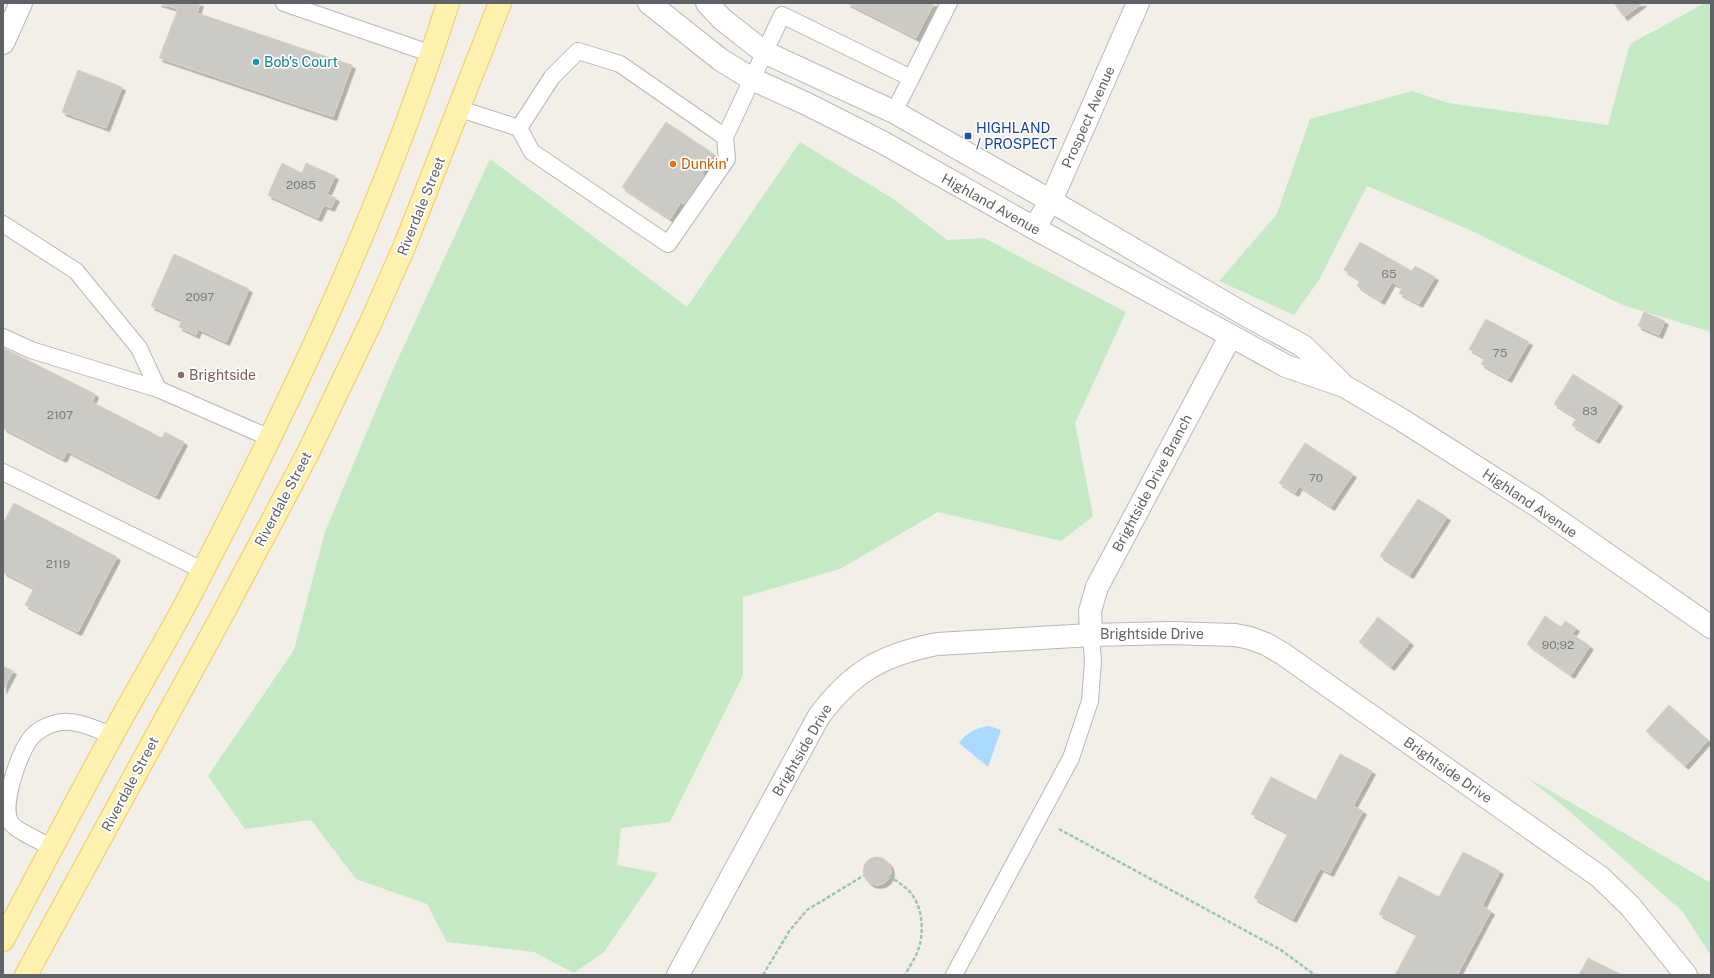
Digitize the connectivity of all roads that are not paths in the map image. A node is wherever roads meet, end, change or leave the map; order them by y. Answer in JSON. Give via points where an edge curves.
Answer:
{"nodes":[{"id":1,"x":21,"y":3,"type":"edge"},
{"id":2,"x":284,"y":3,"type":"edge"},
{"id":3,"x":448,"y":3,"type":"edge"},
{"id":4,"x":500,"y":3,"type":"edge"},
{"id":5,"x":649,"y":3,"type":"edge"},
{"id":6,"x":707,"y":3,"type":"edge"},
{"id":7,"x":948,"y":3,"type":"edge"},
{"id":8,"x":1138,"y":3,"type":"edge"},
{"id":9,"x":3,"y":43,"type":"edge"},
{"id":10,"x":764,"y":52,"type":"junction"},
{"id":11,"x":432,"y":54,"type":"junction"},
{"id":12,"x":911,"y":78,"type":"junction"},
{"id":13,"x":752,"y":79,"type":"junction"},
{"id":14,"x":460,"y":109,"type":"junction"},
{"id":15,"x":894,"y":112,"type":"junction"},
{"id":16,"x":519,"y":128,"type":"junction"},
{"id":17,"x":725,"y":137,"type":"junction"},
{"id":18,"x":1051,"y":201,"type":"junction"},
{"id":19,"x":3,"y":224,"type":"edge"},
{"id":20,"x":1034,"y":228,"type":"junction"},
{"id":21,"x":3,"y":337,"type":"edge"},
{"id":22,"x":1230,"y":337,"type":"junction"},
{"id":23,"x":1344,"y":386,"type":"junction"},
{"id":24,"x":158,"y":389,"type":"junction"},
{"id":25,"x":270,"y":438,"type":"junction"},
{"id":26,"x":3,"y":472,"type":"edge"},
{"id":27,"x":202,"y":570,"type":"junction"},
{"id":28,"x":1711,"y":627,"type":"edge"},
{"id":29,"x":1091,"y":634,"type":"junction"},
{"id":30,"x":112,"y":735,"type":"junction"},
{"id":31,"x":6,"y":816,"type":"edge"},
{"id":32,"x":53,"y":848,"type":"junction"},
{"id":33,"x":3,"y":940,"type":"edge"},
{"id":34,"x":26,"y":975,"type":"edge"},
{"id":35,"x":678,"y":975,"type":"edge"},
{"id":36,"x":954,"y":975,"type":"edge"},
{"id":37,"x":1686,"y":975,"type":"edge"}],
"edges":[{"from":1,"to":9,"type":"main road"},
{"from":2,"to":11,"type":"lane"},
{"from":3,"to":11,"type":"main road"},
{"from":4,"to":14,"type":"main road","name":"Riverdale Street"},
{"from":5,"to":13,"type":"main road","name":"Highland Avenue","via":[[721,60]]},
{"from":6,"to":10,"type":"main road","name":"Highland Avenue","via":[[722,19]]},
{"from":7,"to":12,"type":"lane"},
{"from":8,"to":18,"type":"main road","name":"Prospect Avenue"},
{"from":10,"to":12,"type":"lane","via":[[782,14]]},
{"from":10,"to":13,"type":"lane"},
{"from":10,"to":15,"type":"main road","name":"Highland Avenue"},
{"from":11,"to":25,"type":"main road","via":[[366,228]]},
{"from":12,"to":15,"type":"lane"},
{"from":13,"to":17,"type":"lane"},
{"from":13,"to":20,"type":"main road","name":"Highland Avenue","via":[[882,142]]},
{"from":14,"to":16,"type":"lane"},
{"from":14,"to":34,"type":"main road","name":"Riverdale Street","via":[[405,245],[307,455]]},
{"from":15,"to":18,"type":"main road","name":"Highland Avenue"},
{"from":16,"to":17,"type":"lane","via":[[552,77],[578,51],[620,64]]},
{"from":16,"to":17,"type":"lane","via":[[532,152],[668,244],[727,159]]},
{"from":18,"to":20,"type":"main road","name":"Prospect Avenue"},
{"from":18,"to":23,"type":"main road","name":"Highland Avenue","via":[[1303,346]]},
{"from":19,"to":24,"type":"lane","via":[[76,271],[139,348]]},
{"from":20,"to":22,"type":"main road","name":"Highland Avenue"},
{"from":21,"to":24,"type":"lane","via":[[52,356]]},
{"from":22,"to":23,"type":"main road","name":"Highland Avenue","via":[[1286,366]]},
{"from":22,"to":29,"type":"main road","name":"Brightside Drive Branch","via":[[1097,587],[1090,611]]},
{"from":23,"to":28,"type":"main road","name":"Highland Avenue","via":[[1536,505]]},
{"from":24,"to":25,"type":"lane"},
{"from":25,"to":27,"type":"main road"},
{"from":26,"to":27,"type":"lane"},
{"from":27,"to":30,"type":"main road"},
{"from":29,"to":35,"type":"main road","name":"Brightside Drive","via":[[931,645],[894,655],[873,665],[845,685],[819,716]]},
{"from":29,"to":36,"type":"lane","via":[[1092,687],[1086,717],[1071,758]]},
{"from":29,"to":37,"type":"main road","name":"Brightside Drive","via":[[1235,635],[1266,644],[1600,877],[1630,906]]},
{"from":30,"to":31,"type":"lane","via":[[82,724],[68,722],[56,723],[37,732],[20,756]]},
{"from":30,"to":32,"type":"main road"},
{"from":31,"to":32,"type":"lane","via":[[16,828]]},
{"from":32,"to":33,"type":"main road"}]}
